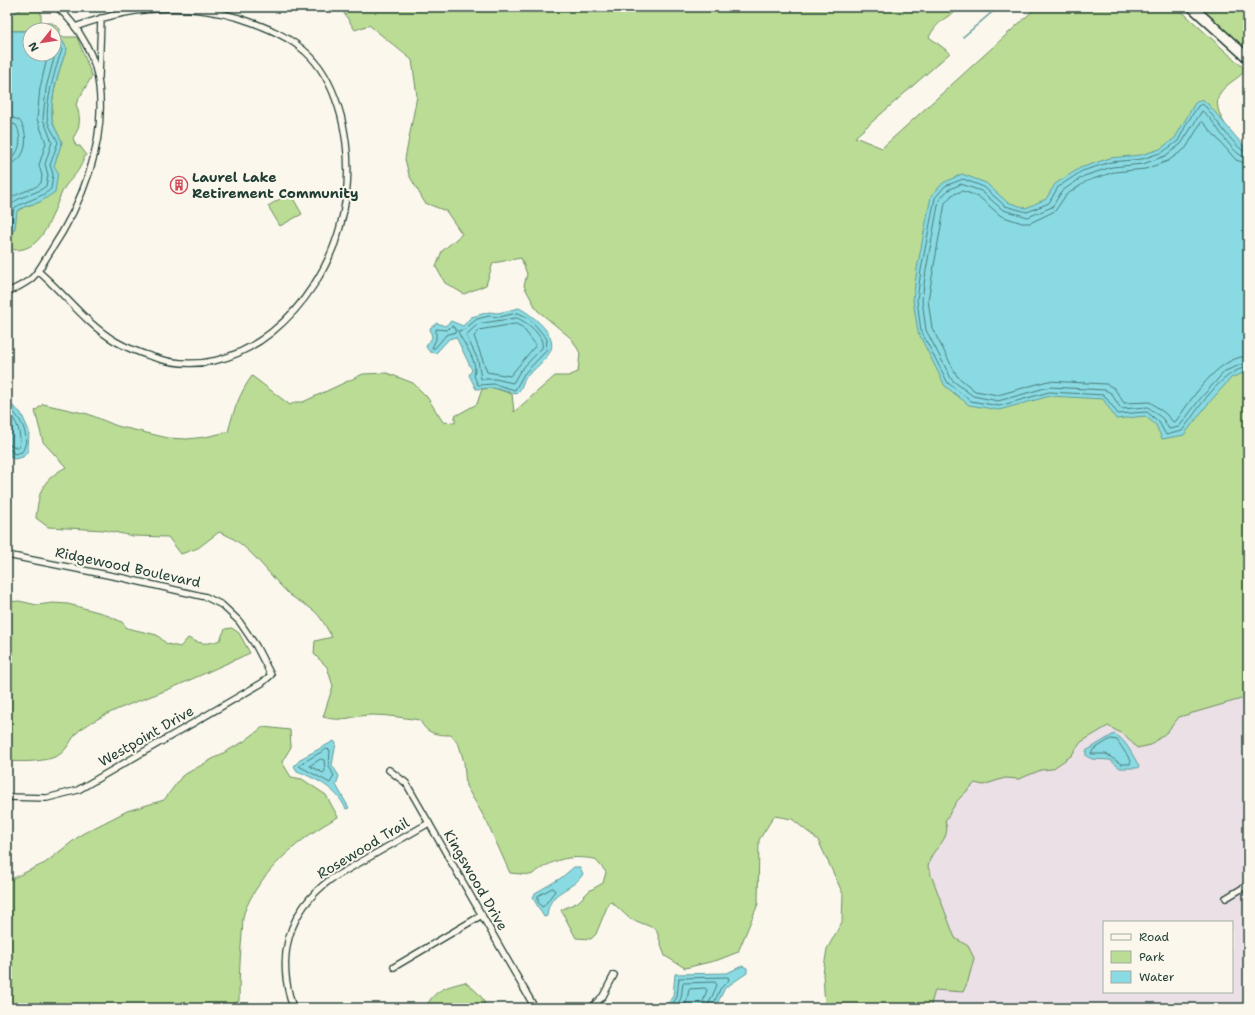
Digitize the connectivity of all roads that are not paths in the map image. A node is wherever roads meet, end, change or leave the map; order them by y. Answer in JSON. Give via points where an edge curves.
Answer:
{"nodes":[{"id":1,"x":57,"y":7,"type":"edge"},
{"id":2,"x":1192,"y":7,"type":"edge"},
{"id":3,"x":102,"y":18,"type":"junction"},
{"id":4,"x":75,"y":26,"type":"junction"},
{"id":5,"x":1248,"y":58,"type":"edge"},
{"id":6,"x":98,"y":80,"type":"junction"},
{"id":7,"x":38,"y":271,"type":"junction"},
{"id":8,"x":7,"y":292,"type":"edge"},
{"id":9,"x":7,"y":555,"type":"edge"},
{"id":10,"x":263,"y":658,"type":"joint"},
{"id":11,"x":389,"y":770,"type":"dead end"},
{"id":12,"x":7,"y":797,"type":"edge"},
{"id":13,"x":429,"y":822,"type":"junction"},
{"id":14,"x":1248,"y":885,"type":"edge"},
{"id":15,"x":1226,"y":898,"type":"dead end"},
{"id":16,"x":482,"y":915,"type":"junction"},
{"id":17,"x":394,"y":967,"type":"dead end"},
{"id":18,"x":614,"y":976,"type":"dead end"},
{"id":19,"x":293,"y":1008,"type":"edge"},
{"id":20,"x":535,"y":1008,"type":"edge"},
{"id":21,"x":591,"y":1008,"type":"edge"}],
"edges":[{"from":1,"to":4,"type":"street"},
{"from":2,"to":5,"type":"main road"},
{"from":3,"to":4,"type":"street"},
{"from":3,"to":6,"type":"street"},
{"from":3,"to":7,"type":"street","via":[[137,9],[163,7],[208,10],[271,30],[289,39],[310,55],[331,86],[345,136],[347,189],[340,227],[320,274],[289,316],[252,346],[233,356],[212,362],[185,363],[160,360],[118,343],[86,319]]},
{"from":4,"to":6,"type":"street","via":[[92,58]]},
{"from":6,"to":7,"type":"street","via":[[100,113],[88,177],[64,230]]},
{"from":7,"to":8,"type":"street","via":[[31,279]]},
{"from":9,"to":10,"type":"street","name":"Ridgewood Boulevard","via":[[206,596],[222,605],[239,621]]},
{"from":10,"to":12,"type":"street","name":"Westpoint Drive","via":[[271,675],[267,680],[84,786],[64,795],[47,798]]},
{"from":11,"to":13,"type":"street","name":"Kingswood Drive","via":[[406,783]]},
{"from":13,"to":16,"type":"street","name":"Kingswood Drive"},
{"from":13,"to":19,"type":"street","name":"Rosewood Trail","via":[[331,879],[305,904],[294,922],[286,953],[285,981]]},
{"from":14,"to":15,"type":"street"},
{"from":16,"to":17,"type":"street"},
{"from":16,"to":20,"type":"street","name":"Kingswood Drive"},
{"from":18,"to":21,"type":"street","via":[[603,996]]}]}
